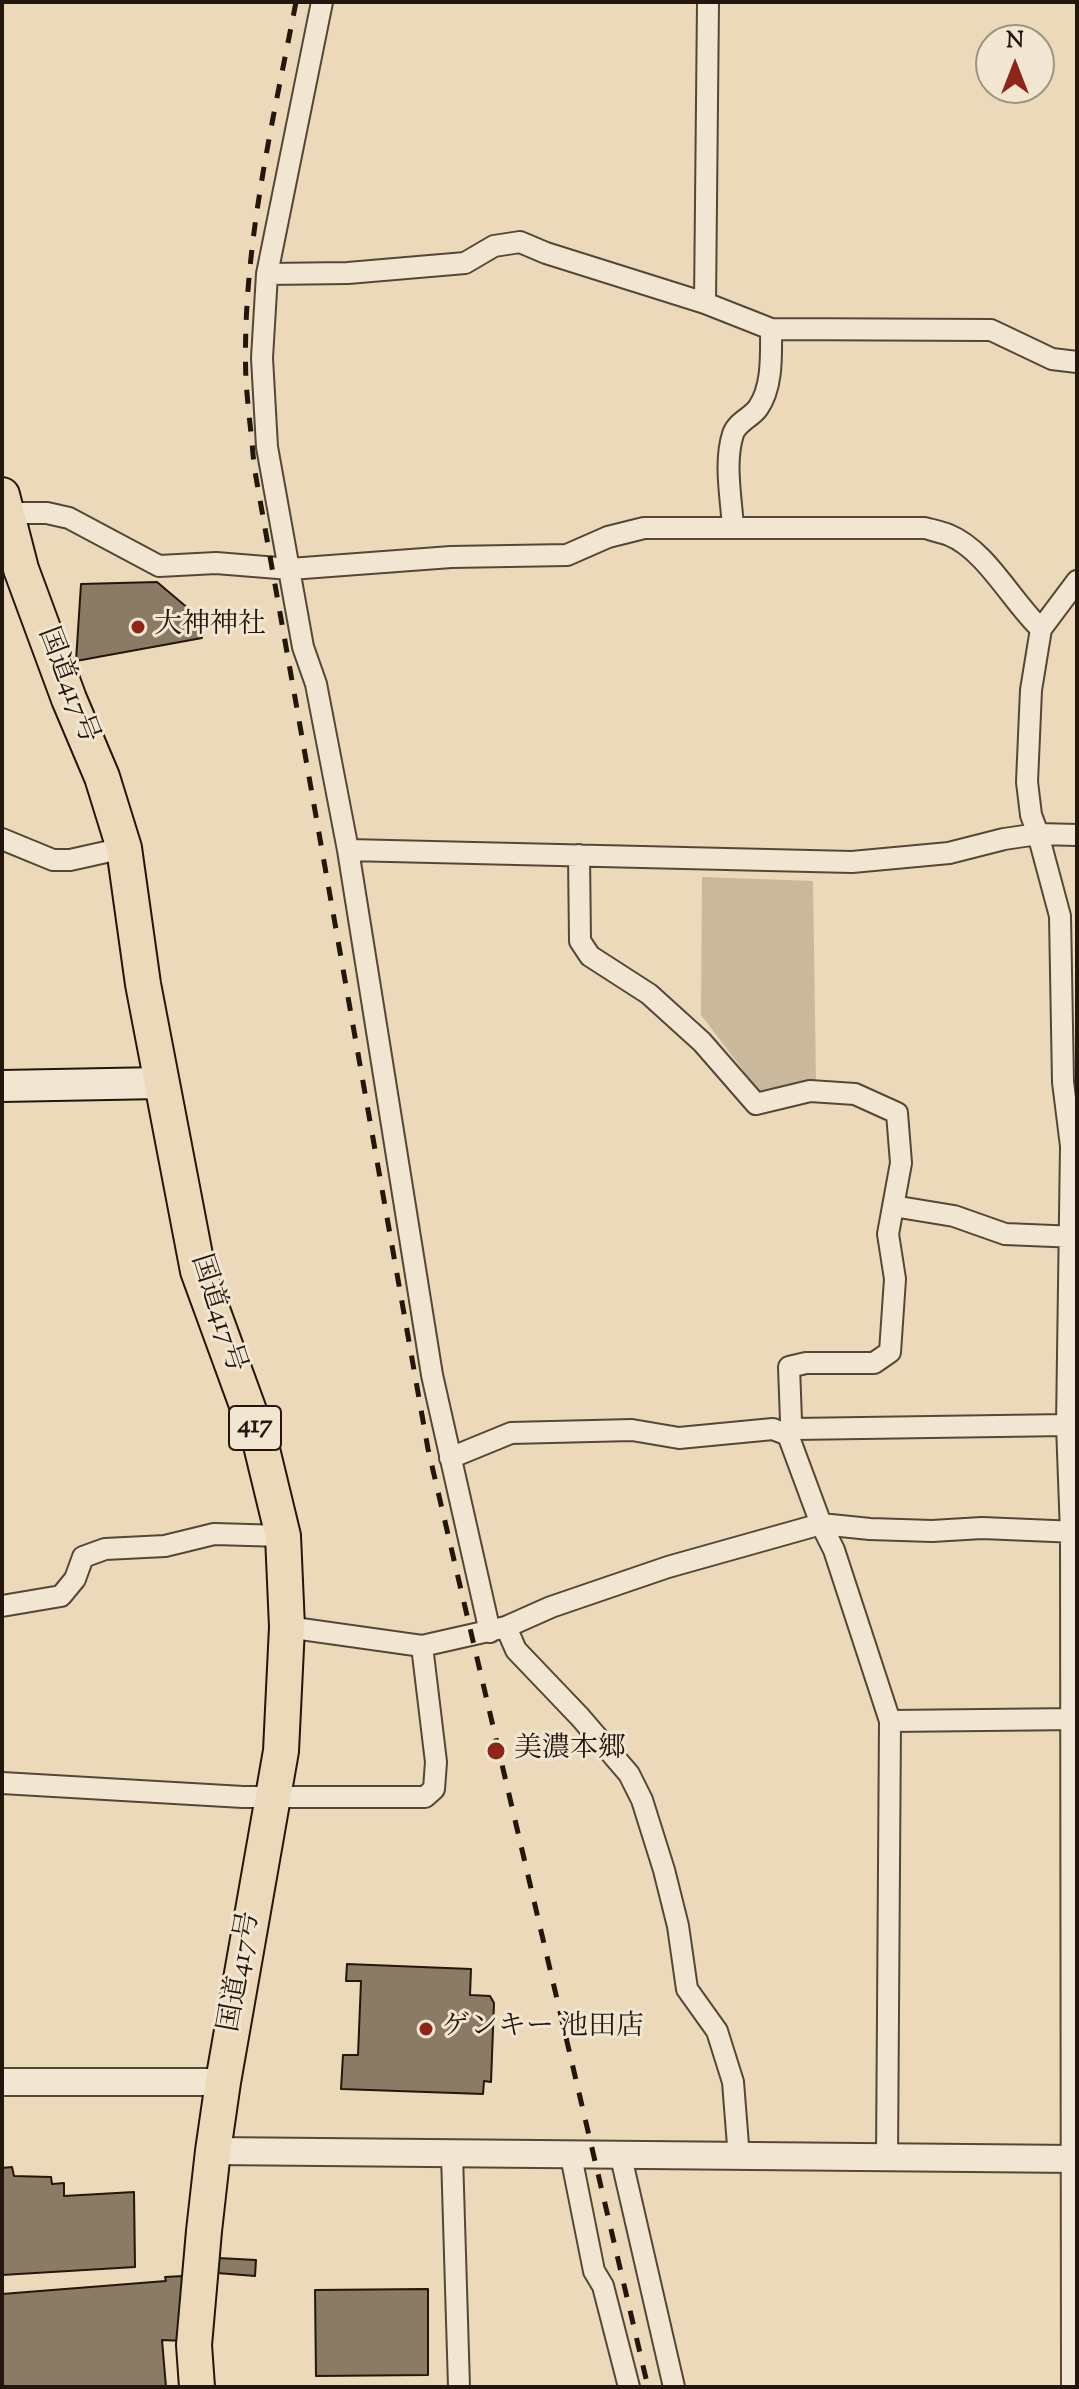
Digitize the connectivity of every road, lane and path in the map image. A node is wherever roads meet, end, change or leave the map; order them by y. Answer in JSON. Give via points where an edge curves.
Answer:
{"nodes":[{"id":1,"x":322,"y":2,"type":"edge"},
{"id":2,"x":708,"y":2,"type":"edge"},
{"id":3,"x":267,"y":274,"type":"junction"},
{"id":4,"x":705,"y":303,"type":"junction"},
{"id":5,"x":771,"y":329,"type":"junction"},
{"id":6,"x":1077,"y":362,"type":"edge"},
{"id":7,"x":4,"y":504,"type":"edge"},
{"id":8,"x":733,"y":527,"type":"junction"},
{"id":9,"x":290,"y":569,"type":"junction"},
{"id":10,"x":1077,"y":581,"type":"edge"},
{"id":11,"x":1041,"y":629,"type":"junction"},
{"id":12,"x":1038,"y":834,"type":"junction"},
{"id":13,"x":1077,"y":835,"type":"edge"},
{"id":14,"x":2,"y":839,"type":"edge"},
{"id":15,"x":124,"y":848,"type":"junction"},
{"id":16,"x":348,"y":850,"type":"junction"},
{"id":17,"x":579,"y":855,"type":"junction"},
{"id":18,"x":161,"y":1083,"type":"junction"},
{"id":19,"x":2,"y":1086,"type":"edge"},
{"id":20,"x":893,"y":1206,"type":"junction"},
{"id":21,"x":1074,"y":1237,"type":"edge"},
{"id":22,"x":1067,"y":1425,"type":"junction"},
{"id":23,"x":791,"y":1432,"type":"junction"},
{"id":24,"x":450,"y":1458,"type":"junction"},
{"id":25,"x":821,"y":1524,"type":"junction"},
{"id":26,"x":1074,"y":1532,"type":"edge"},
{"id":27,"x":283,"y":1536,"type":"junction"},
{"id":28,"x":2,"y":1606,"type":"edge"},
{"id":29,"x":287,"y":1627,"type":"junction"},
{"id":30,"x":498,"y":1629,"type":"junction"},
{"id":31,"x":422,"y":1646,"type":"junction"},
{"id":32,"x":1074,"y":1719,"type":"edge"},
{"id":33,"x":890,"y":1721,"type":"junction"},
{"id":34,"x":2,"y":1783,"type":"edge"},
{"id":35,"x":273,"y":1798,"type":"junction"},
{"id":36,"x":2,"y":2082,"type":"edge"},
{"id":37,"x":223,"y":2082,"type":"junction"},
{"id":38,"x":213,"y":2151,"type":"junction"},
{"id":39,"x":452,"y":2155,"type":"junction"},
{"id":40,"x":571,"y":2156,"type":"junction"},
{"id":41,"x":621,"y":2157,"type":"junction"},
{"id":42,"x":739,"y":2158,"type":"junction"},
{"id":43,"x":887,"y":2158,"type":"junction"},
{"id":44,"x":1075,"y":2159,"type":"edge"},
{"id":45,"x":197,"y":2387,"type":"edge"},
{"id":46,"x":459,"y":2387,"type":"edge"},
{"id":47,"x":629,"y":2387,"type":"edge"},
{"id":48,"x":674,"y":2387,"type":"edge"},
{"id":49,"x":1072,"y":2387,"type":"edge"}],
"edges":[{"from":1,"to":3,"type":"street"},
{"from":2,"to":4,"type":"street"},
{"from":3,"to":4,"type":"street","via":[[465,263],[494,246],[520,242]]},
{"from":3,"to":9,"type":"street","via":[[262,358],[267,447]]},
{"from":4,"to":5,"type":"street"},
{"from":5,"to":6,"type":"street","via":[[991,330],[1052,359]]},
{"from":5,"to":8,"type":"street","via":[[766,395],[734,429],[729,452]]},
{"from":7,"to":9,"type":"street","via":[[69,518],[159,566],[216,563]]},
{"from":7,"to":15,"type":"highway","name":"国道417号","number":"417","via":[[21,569]]},
{"from":8,"to":9,"type":"street","via":[[644,528],[567,555]]},
{"from":8,"to":11,"type":"street","via":[[925,528],[950,535],[990,568]]},
{"from":9,"to":16,"type":"street"},
{"from":10,"to":11,"type":"street"},
{"from":11,"to":12,"type":"street","via":[[1031,690],[1027,782]]},
{"from":12,"to":13,"type":"street"},
{"from":12,"to":17,"type":"street","via":[[949,853],[852,862]]},
{"from":12,"to":21,"type":"street","via":[[1060,916],[1063,1082]]},
{"from":14,"to":15,"type":"street","via":[[53,860]]},
{"from":15,"to":18,"type":"highway","name":"国道417号","number":"417"},
{"from":16,"to":17,"type":"street"},
{"from":16,"to":24,"type":"street","via":[[408,1233]]},
{"from":17,"to":20,"type":"street","via":[[580,941],[590,956],[649,994],[702,1042],[756,1104],[810,1091],[855,1094],[897,1113],[901,1163]]},
{"from":18,"to":19,"type":"main road"},
{"from":18,"to":27,"type":"highway","name":"国道417号","number":"417","via":[[198,1271],[260,1441]]},
{"from":20,"to":21,"type":"street","via":[[954,1216],[1005,1234]]},
{"from":20,"to":23,"type":"street","via":[[888,1234],[895,1279],[890,1352],[874,1363],[789,1367]]},
{"from":21,"to":22,"type":"street"},
{"from":22,"to":23,"type":"street"},
{"from":22,"to":26,"type":"street"},
{"from":23,"to":24,"type":"street","via":[[679,1438],[632,1430],[511,1433]]},
{"from":23,"to":25,"type":"street"},
{"from":24,"to":30,"type":"street"},
{"from":25,"to":26,"type":"street"},
{"from":25,"to":30,"type":"street","via":[[668,1567]]},
{"from":25,"to":33,"type":"street"},
{"from":26,"to":32,"type":"street"},
{"from":27,"to":28,"type":"street","via":[[214,1534],[165,1546],[105,1549],[83,1557],[61,1596]]},
{"from":27,"to":29,"type":"highway","name":"国道417号","number":"417"},
{"from":29,"to":31,"type":"street"},
{"from":29,"to":35,"type":"highway","name":"国道417号","number":"417","via":[[281,1751]]},
{"from":30,"to":31,"type":"street"},
{"from":30,"to":42,"type":"street","via":[[629,1774],[642,1800],[671,1898],[687,1989],[717,2031],[733,2082]]},
{"from":31,"to":35,"type":"street","via":[[436,1762],[434,1789],[425,1797]]},
{"from":32,"to":33,"type":"street"},
{"from":32,"to":44,"type":"street"},
{"from":33,"to":43,"type":"street"},
{"from":34,"to":35,"type":"street"},
{"from":35,"to":37,"type":"highway","name":"国道417号","number":"417"},
{"from":36,"to":37,"type":"street"},
{"from":37,"to":38,"type":"highway","name":"国道417号","number":"417"},
{"from":38,"to":39,"type":"street"},
{"from":38,"to":45,"type":"highway","name":"国道417号","number":"417","via":[[195,2331]]},
{"from":39,"to":40,"type":"street"},
{"from":39,"to":46,"type":"street"},
{"from":40,"to":41,"type":"street"},
{"from":40,"to":47,"type":"street","via":[[594,2271],[603,2286]]},
{"from":41,"to":42,"type":"street"},
{"from":41,"to":48,"type":"street"},
{"from":42,"to":43,"type":"street"},
{"from":43,"to":44,"type":"street"},
{"from":44,"to":49,"type":"street"}]}
